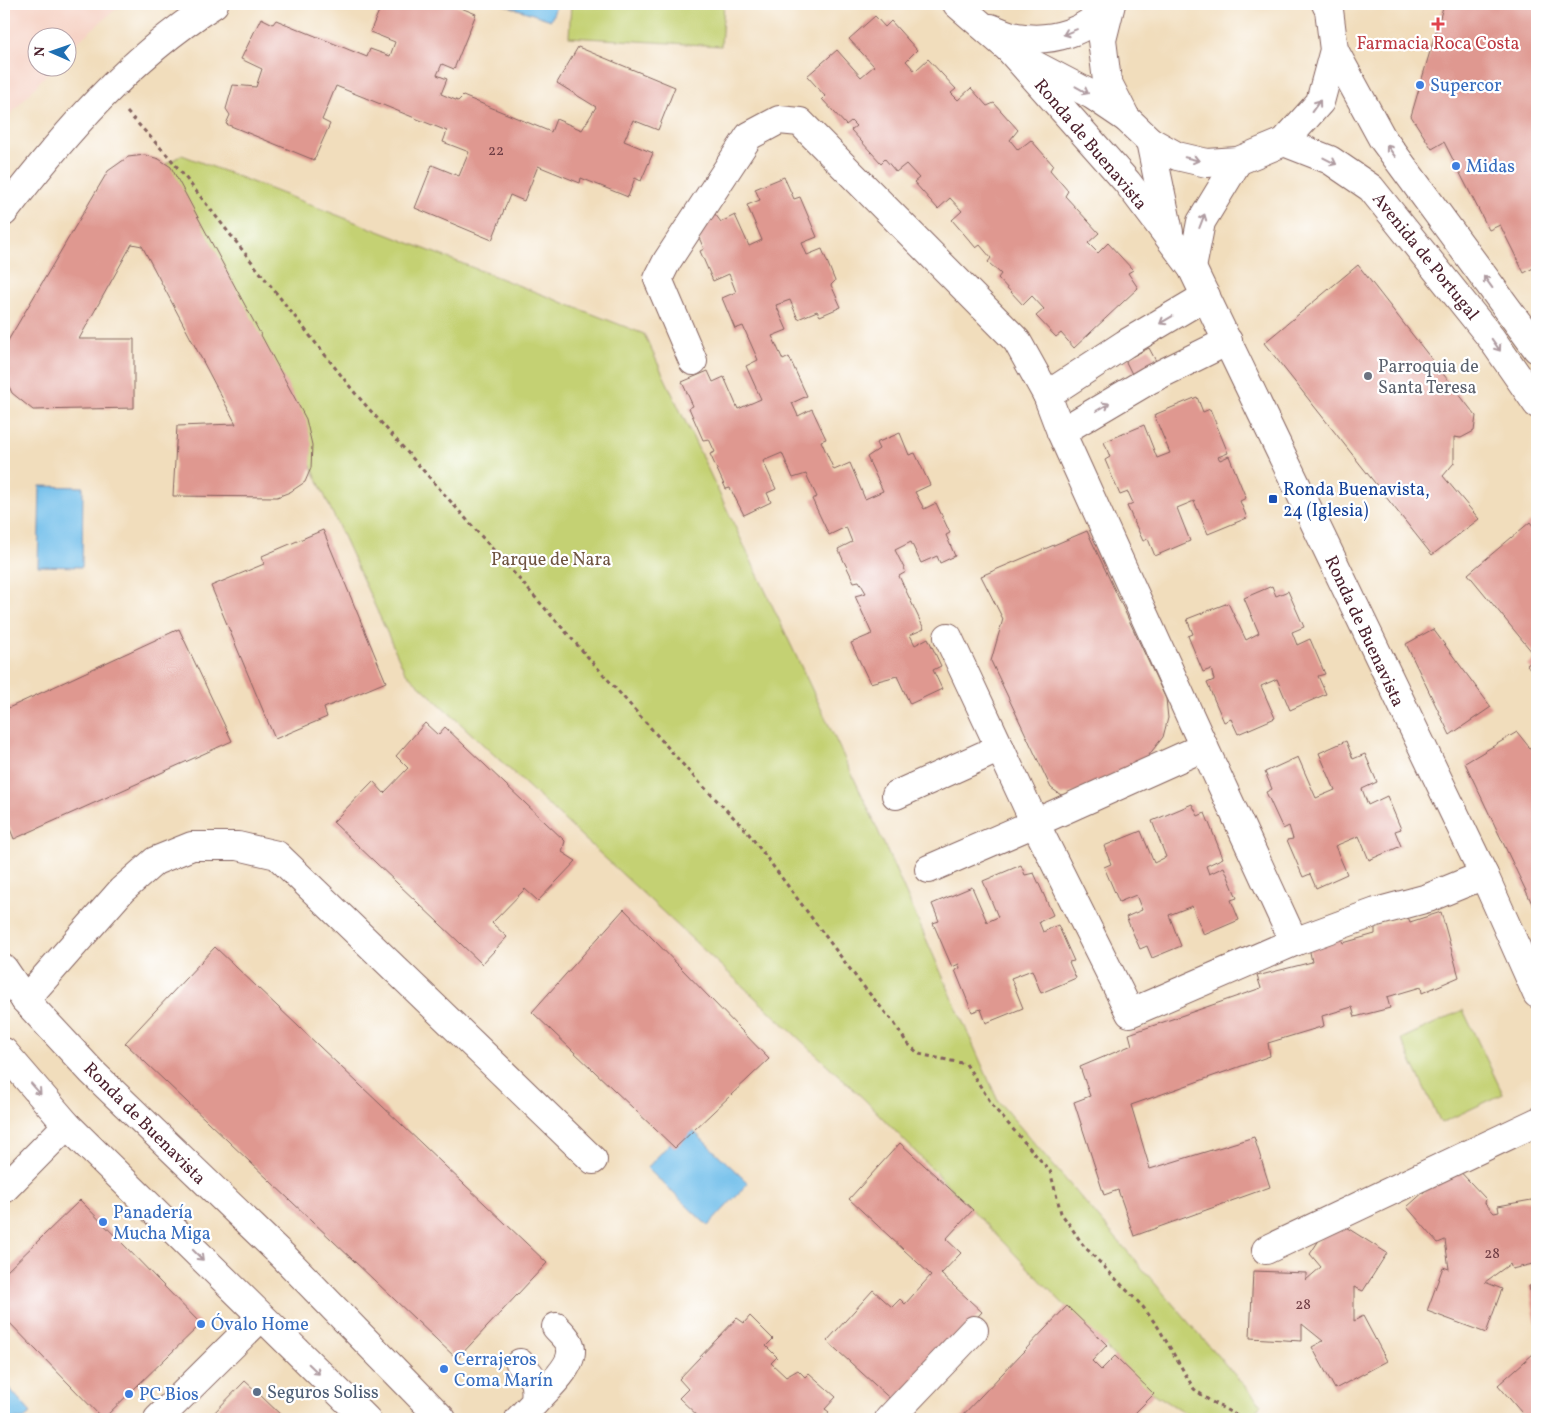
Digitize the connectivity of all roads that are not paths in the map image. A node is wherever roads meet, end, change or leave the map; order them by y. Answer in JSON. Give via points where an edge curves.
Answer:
{"nodes":[{"id":1,"x":214,"y":4,"type":"edge"},
{"id":2,"x":957,"y":4,"type":"edge"},
{"id":3,"x":1110,"y":4,"type":"edge"},
{"id":4,"x":1330,"y":6,"type":"edge"},
{"id":5,"x":980,"y":25,"type":"junction"},
{"id":6,"x":1009,"y":49,"type":"junction"},
{"id":7,"x":1334,"y":50,"type":"junction"},
{"id":8,"x":1126,"y":118,"type":"junction"},
{"id":9,"x":1150,"y":141,"type":"junction"},
{"id":10,"x":1284,"y":142,"type":"junction"},
{"id":11,"x":1238,"y":162,"type":"junction"},
{"id":12,"x":4,"y":212,"type":"edge"},
{"id":13,"x":1171,"y":240,"type":"junction"},
{"id":14,"x":1192,"y":268,"type":"junction"},
{"id":15,"x":1206,"y":296,"type":"junction"},
{"id":16,"x":1228,"y":341,"type":"junction"},
{"id":17,"x":1537,"y":349,"type":"edge"},
{"id":18,"x":693,"y":361,"type":"dead end"},
{"id":19,"x":1047,"y":395,"type":"junction"},
{"id":20,"x":1537,"y":404,"type":"edge"},
{"id":21,"x":1061,"y":432,"type":"junction"},
{"id":22,"x":948,"y":638,"type":"dead end"},
{"id":23,"x":1000,"y":748,"type":"junction"},
{"id":24,"x":1204,"y":748,"type":"junction"},
{"id":25,"x":896,"y":795,"type":"dead end"},
{"id":26,"x":1036,"y":823,"type":"junction"},
{"id":27,"x":929,"y":869,"type":"dead end"},
{"id":28,"x":1484,"y":874,"type":"junction"},
{"id":29,"x":1294,"y":942,"type":"junction"},
{"id":30,"x":4,"y":969,"type":"edge"},
{"id":31,"x":1535,"y":980,"type":"edge"},
{"id":32,"x":25,"y":1000,"type":"junction"},
{"id":33,"x":4,"y":1052,"type":"edge"},
{"id":34,"x":1537,"y":1122,"type":"edge"},
{"id":35,"x":67,"y":1125,"type":"junction"},
{"id":36,"x":593,"y":1160,"type":"dead end"},
{"id":37,"x":4,"y":1189,"type":"edge"},
{"id":38,"x":1266,"y":1250,"type":"dead end"},
{"id":39,"x":261,"y":1317,"type":"junction"},
{"id":40,"x":556,"y":1327,"type":"dead end"},
{"id":41,"x":974,"y":1330,"type":"dead end"},
{"id":42,"x":520,"y":1363,"type":"dead end"},
{"id":43,"x":527,"y":1411,"type":"edge"},
{"id":44,"x":158,"y":1419,"type":"edge"},
{"id":45,"x":366,"y":1419,"type":"edge"},
{"id":46,"x":442,"y":1419,"type":"edge"},
{"id":47,"x":889,"y":1419,"type":"edge"}],
"edges":[{"from":1,"to":12,"type":"street","via":[[179,26],[107,90],[54,148]]},
{"from":2,"to":5,"type":"street","name":"Ronda de Buenavista"},
{"from":3,"to":5,"type":"street","name":"Ronda de Buenavista","one_way":true,"via":[[1098,18],[1068,34],[1045,38],[1017,37]]},
{"from":3,"to":8,"type":"street","via":[[1102,40],[1107,81]]},
{"from":4,"to":7,"type":"street"},
{"from":5,"to":6,"type":"street","name":"Ronda de Buenavista"},
{"from":6,"to":8,"type":"street","name":"Ronda de Buenavista","one_way":true,"via":[[1092,95]]},
{"from":6,"to":13,"type":"street","name":"Ronda de Buenavista","via":[[1127,182]]},
{"from":10,"to":7,"type":"street","one_way":true,"via":[[1320,102]]},
{"from":17,"to":7,"type":"street","name":"Avenida de Portugal","one_way":true,"via":[[1382,138]]},
{"from":8,"to":9,"type":"street"},
{"from":9,"to":11,"type":"street","one_way":true,"via":[[1177,156],[1207,163]]},
{"from":9,"to":13,"type":"street","name":"Ronda de Buenavista"},
{"from":10,"to":11,"type":"street"},
{"from":10,"to":20,"type":"street","name":"Avenida de Portugal","one_way":true,"via":[[1330,160],[1371,188],[1491,338]]},
{"from":14,"to":11,"type":"street","one_way":true,"via":[[1201,222]]},
{"from":13,"to":14,"type":"street","name":"Ronda de Buenavista"},
{"from":14,"to":15,"type":"street","name":"Ronda de Buenavista"},
{"from":15,"to":16,"type":"street","name":"Ronda de Buenavista"},
{"from":15,"to":19,"type":"street","one_way":true},
{"from":21,"to":16,"type":"street","one_way":true,"via":[[1149,380]]},
{"from":16,"to":28,"type":"street","name":"Ronda de Buenavista"},
{"from":18,"to":19,"type":"street","via":[[658,279],[749,136],[779,120],[800,122],[1017,341]]},
{"from":19,"to":21,"type":"street"},
{"from":21,"to":24,"type":"street"},
{"from":22,"to":23,"type":"street"},
{"from":23,"to":25,"type":"street"},
{"from":23,"to":26,"type":"street"},
{"from":24,"to":26,"type":"street"},
{"from":24,"to":29,"type":"street"},
{"from":26,"to":27,"type":"street"},
{"from":26,"to":29,"type":"street","via":[[1130,1014]]},
{"from":28,"to":29,"type":"street","via":[[1428,898],[1376,912]]},
{"from":28,"to":31,"type":"street","name":"Ronda de Buenavista"},
{"from":30,"to":32,"type":"street","name":"Ronda de Buenavista"},
{"from":32,"to":36,"type":"street","via":[[122,890],[155,861],[192,846],[238,846],[277,855]]},
{"from":32,"to":46,"type":"street","name":"Ronda de Buenavista","via":[[93,1073],[284,1257]]},
{"from":33,"to":35,"type":"street","one_way":true},
{"from":34,"to":38,"type":"street"},
{"from":35,"to":37,"type":"street"},
{"from":35,"to":39,"type":"street","one_way":true},
{"from":39,"to":44,"type":"street"},
{"from":39,"to":45,"type":"street","one_way":true},
{"from":40,"to":43,"type":"street","via":[[570,1343],[569,1363]]},
{"from":41,"to":47,"type":"street"},
{"from":42,"to":43,"type":"street","via":[[534,1379],[536,1388]]}]}
